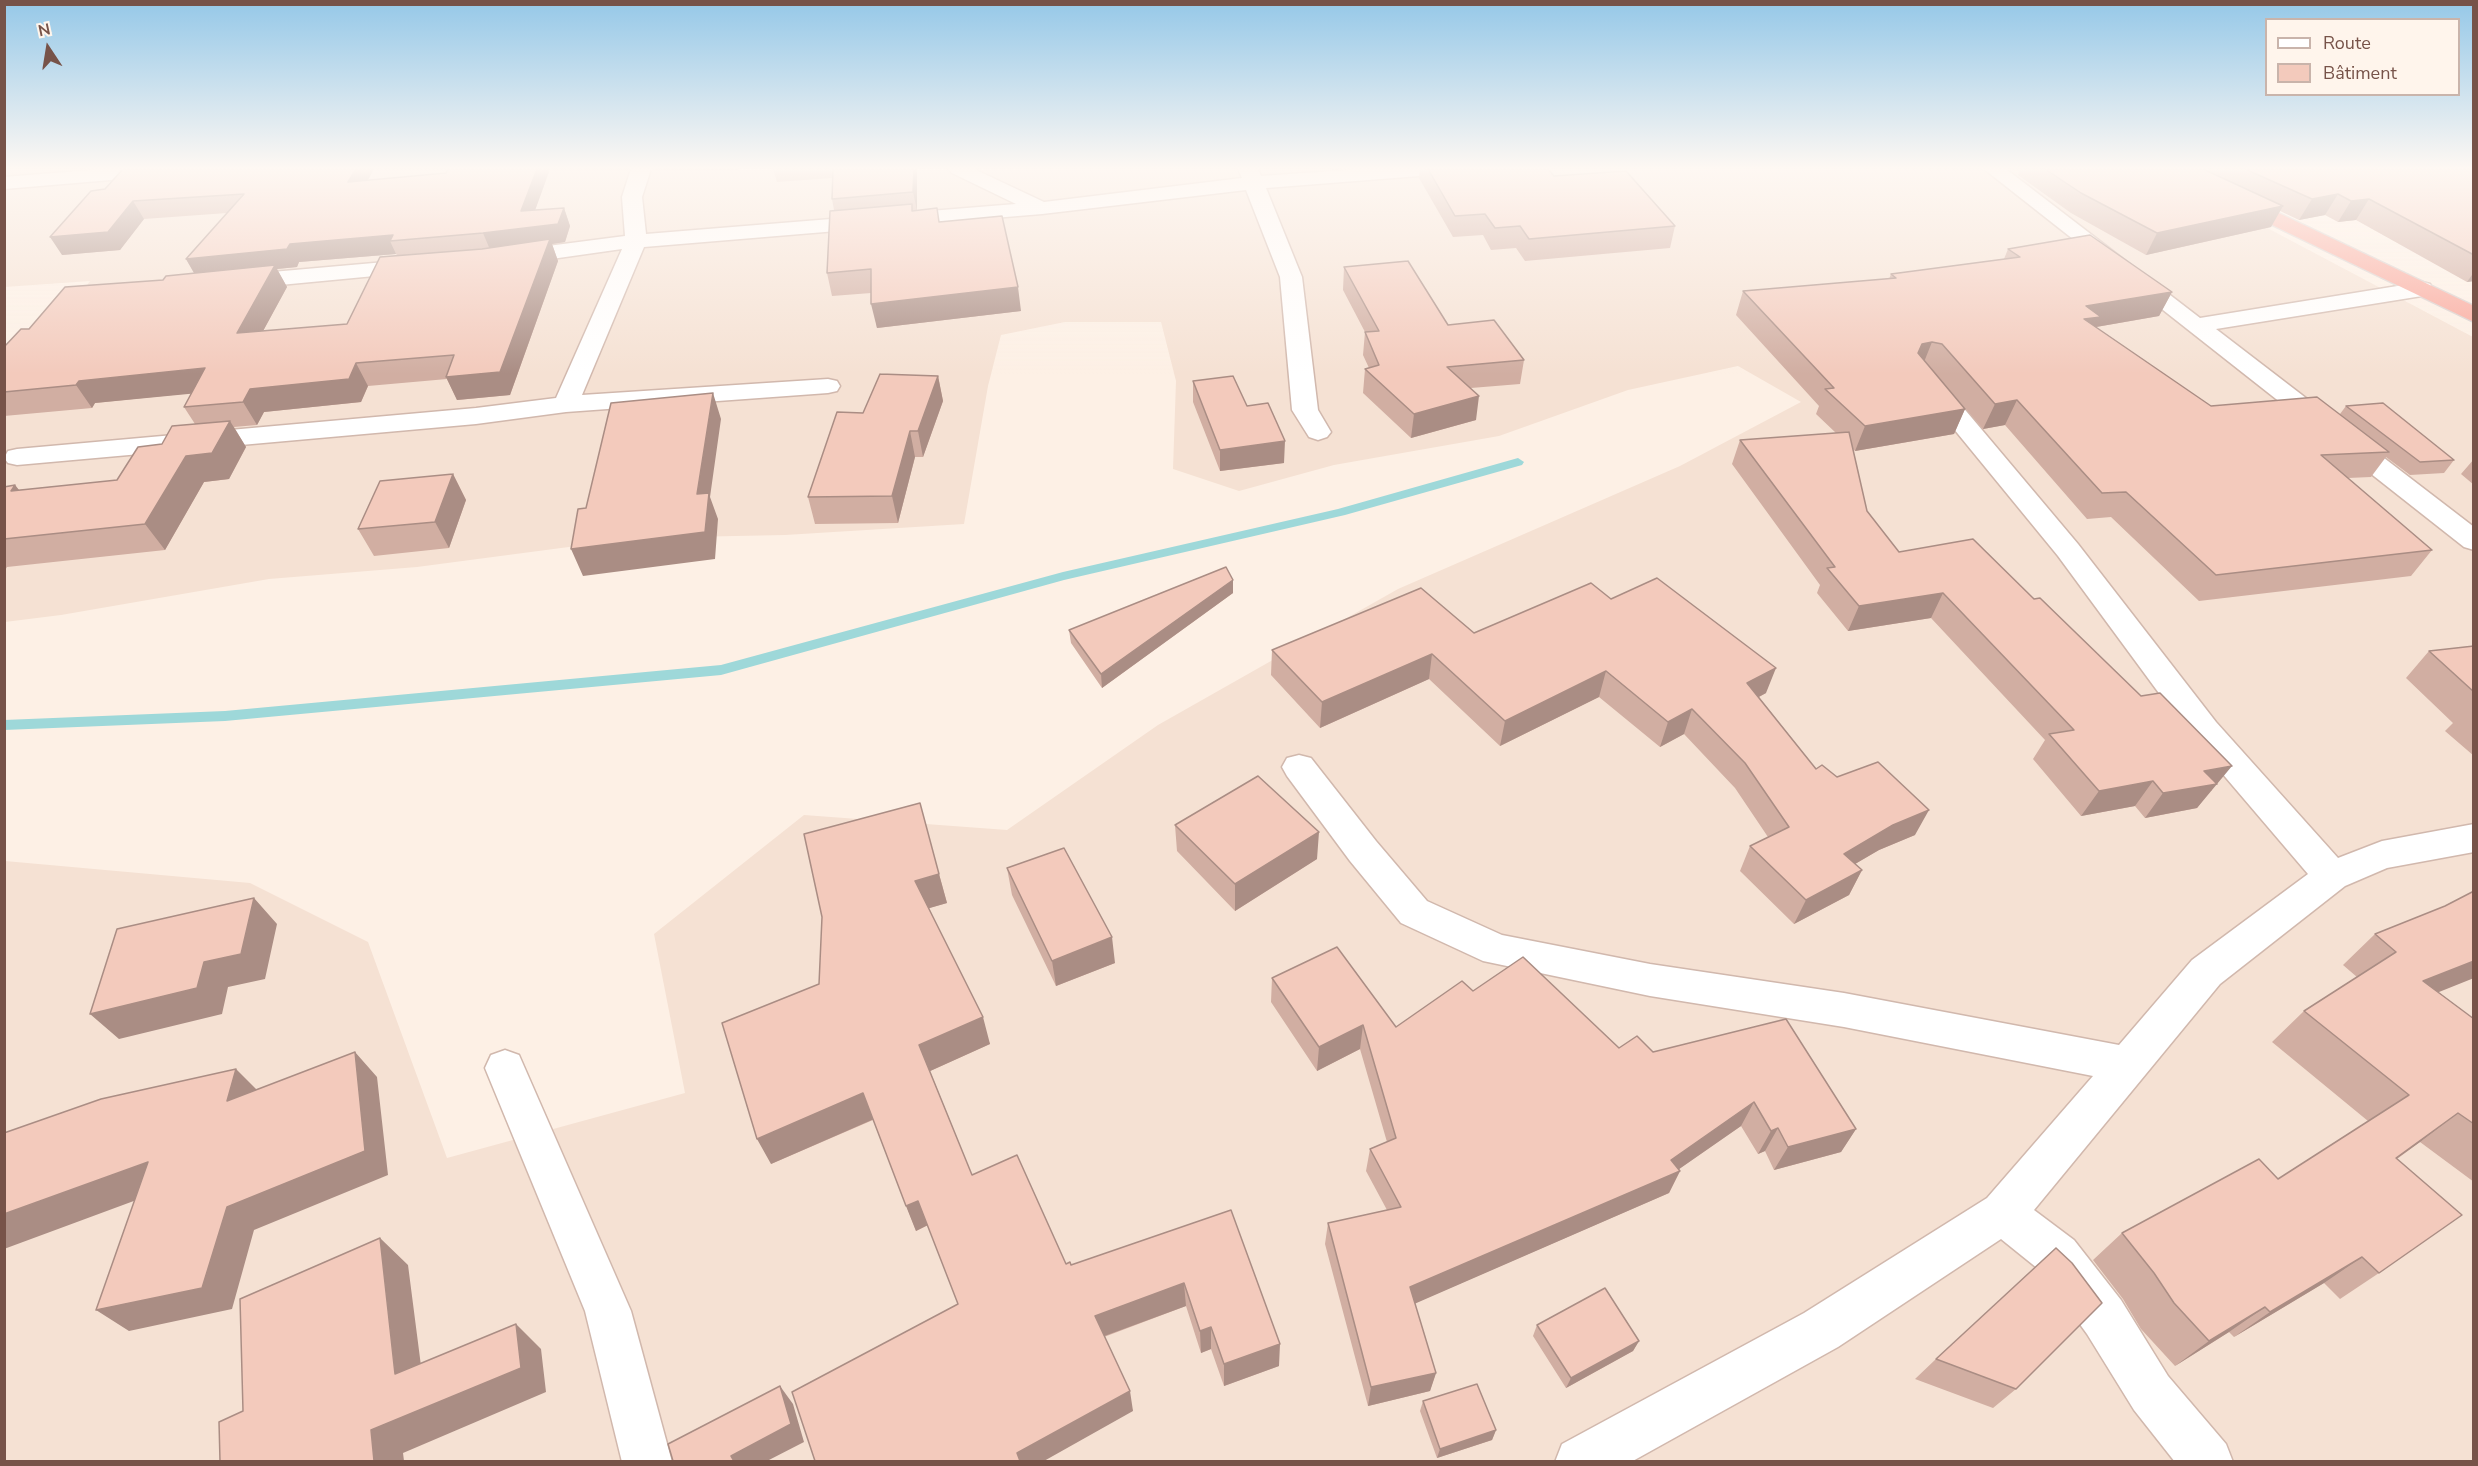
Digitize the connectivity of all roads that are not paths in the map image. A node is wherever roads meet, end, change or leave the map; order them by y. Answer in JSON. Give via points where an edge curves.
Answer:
{"nodes":[{"id":1,"x":636,"y":237,"type":"edge"},
{"id":2,"x":680,"y":237,"type":"edge"},
{"id":3,"x":1276,"y":237,"type":"edge"},
{"id":4,"x":2070,"y":237,"type":"edge"},
{"id":5,"x":2314,"y":237,"type":"edge"},
{"id":6,"x":636,"y":241,"type":"junction"},
{"id":7,"x":492,"y":261,"type":"edge"},
{"id":8,"x":446,"y":264,"type":"edge"},
{"id":9,"x":219,"y":284,"type":"edge"},
{"id":10,"x":2422,"y":289,"type":"junction"},
{"id":11,"x":2474,"y":315,"type":"edge"},
{"id":12,"x":2198,"y":325,"type":"junction"},
{"id":13,"x":1922,"y":376,"type":"edge"},
{"id":14,"x":828,"y":386,"type":"dead end"},
{"id":15,"x":566,"y":404,"type":"junction"},
{"id":16,"x":1318,"y":432,"type":"dead end"},
{"id":17,"x":17,"y":457,"type":"dead end"},
{"id":18,"x":2474,"y":541,"type":"edge"},
{"id":19,"x":1299,"y":767,"type":"dead end"},
{"id":20,"x":2474,"y":838,"type":"edge"},
{"id":21,"x":2332,"y":876,"type":"junction"},
{"id":22,"x":2129,"y":1065,"type":"junction"},
{"id":23,"x":505,"y":1068,"type":"dead end"},
{"id":24,"x":2003,"y":1212,"type":"junction"},
{"id":25,"x":1591,"y":1459,"type":"edge"},
{"id":26,"x":647,"y":1461,"type":"edge"},
{"id":27,"x":2208,"y":1461,"type":"edge"}],
"edges":[{"from":1,"to":6,"type":"street"},
{"from":2,"to":6,"type":"street"},
{"from":3,"to":16,"type":"street","via":[[1291,276],[1305,410]]},
{"from":4,"to":12,"type":"street"},
{"from":5,"to":10,"type":"highway"},
{"from":6,"to":7,"type":"street"},
{"from":6,"to":15,"type":"street"},
{"from":8,"to":9,"type":"street"},
{"from":10,"to":11,"type":"highway"},
{"from":10,"to":12,"type":"street"},
{"from":12,"to":18,"type":"street"},
{"from":13,"to":21,"type":"street","via":[[2068,550],[2204,730]]},
{"from":14,"to":15,"type":"street"},
{"from":15,"to":17,"type":"street","via":[[476,417]]},
{"from":19,"to":22,"type":"street","via":[[1414,912],[1496,950],[1650,980],[1844,1010]]},
{"from":20,"to":21,"type":"street","via":[[2382,855]]},
{"from":21,"to":22,"type":"street","via":[[2206,972]]},
{"from":22,"to":24,"type":"street"},
{"from":23,"to":26,"type":"street","via":[[608,1311]]},
{"from":24,"to":25,"type":"street","via":[[1821,1330]]},
{"from":24,"to":27,"type":"street","via":[[2058,1256],[2104,1317],[2151,1393]]}]}
